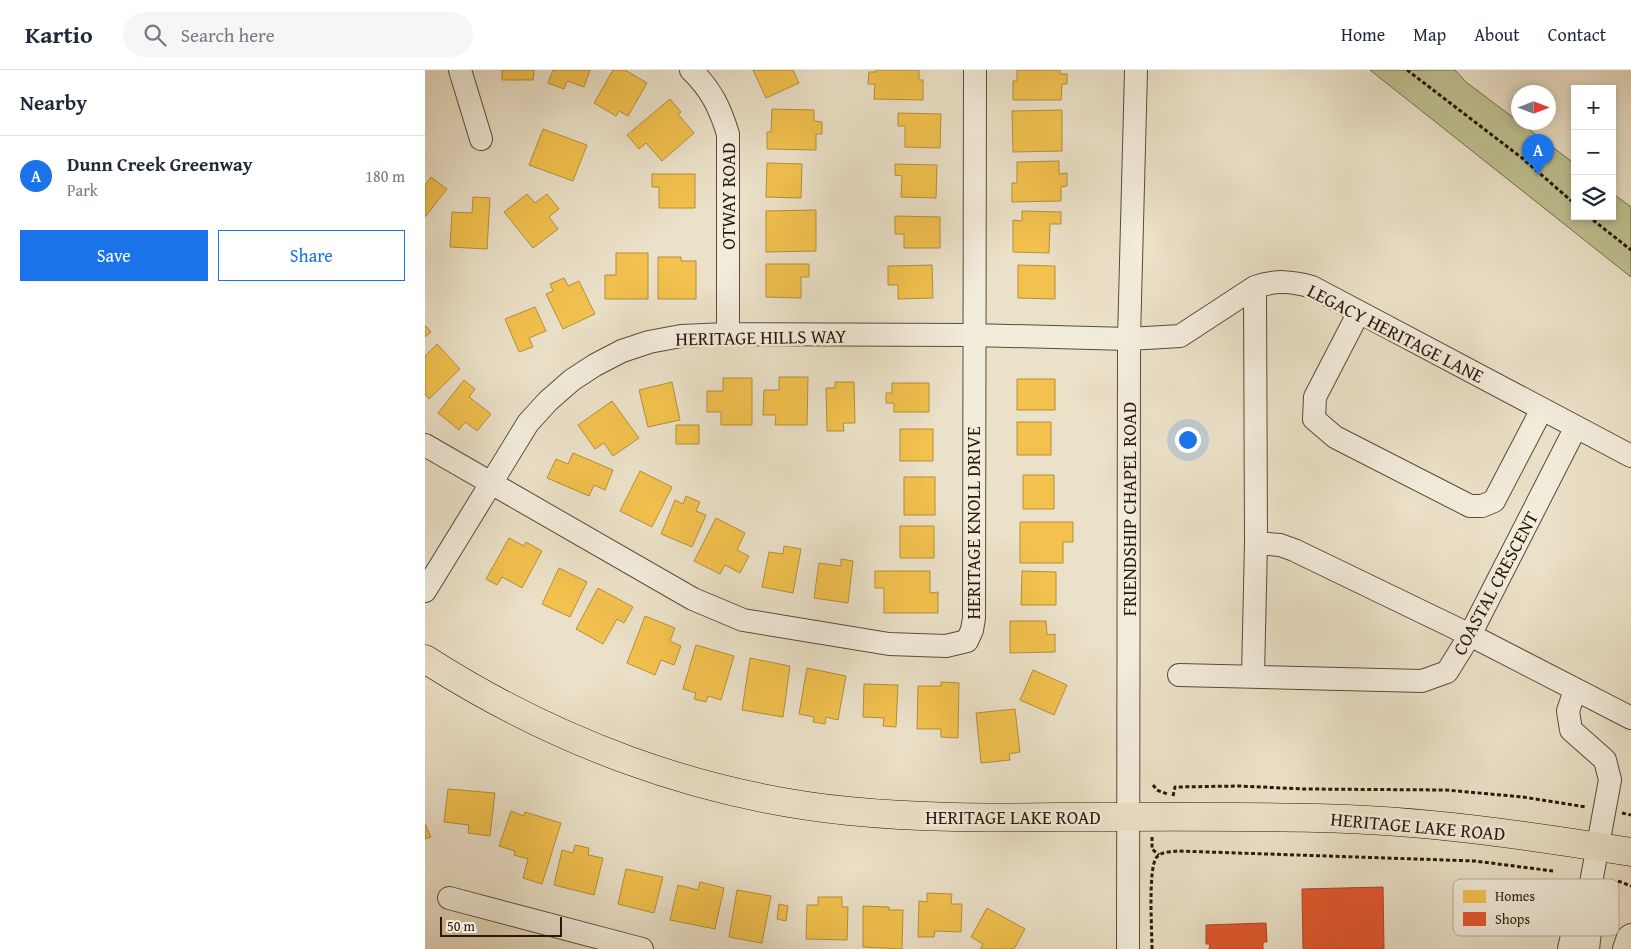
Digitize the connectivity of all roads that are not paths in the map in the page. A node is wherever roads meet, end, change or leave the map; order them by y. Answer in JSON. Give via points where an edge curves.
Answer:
{"nodes":[{"id":1,"x":460,"y":70,"type":"edge"},
{"id":2,"x":691,"y":70,"type":"edge"},
{"id":3,"x":975,"y":70,"type":"edge"},
{"id":4,"x":1136,"y":70,"type":"edge"},
{"id":5,"x":481,"y":140,"type":"dead end"},
{"id":6,"x":1255,"y":287,"type":"junction"},
{"id":7,"x":1359,"y":312,"type":"junction"},
{"id":8,"x":728,"y":334,"type":"junction"},
{"id":9,"x":974,"y":335,"type":"junction"},
{"id":10,"x":1129,"y":339,"type":"junction"},
{"id":11,"x":1541,"y":409,"type":"junction"},
{"id":12,"x":1576,"y":427,"type":"junction"},
{"id":13,"x":425,"y":445,"type":"edge"},
{"id":14,"x":1631,"y":456,"type":"edge"},
{"id":15,"x":491,"y":484,"type":"junction"},
{"id":16,"x":1256,"y":544,"type":"junction"},
{"id":17,"x":425,"y":592,"type":"edge"},
{"id":18,"x":1470,"y":635,"type":"junction"},
{"id":19,"x":425,"y":658,"type":"edge"},
{"id":20,"x":1179,"y":675,"type":"dead end"},
{"id":21,"x":1253,"y":676,"type":"junction"},
{"id":22,"x":1575,"y":690,"type":"junction"},
{"id":23,"x":1631,"y":718,"type":"edge"},
{"id":24,"x":1129,"y":817,"type":"junction"},
{"id":25,"x":1598,"y":847,"type":"junction"},
{"id":26,"x":1631,"y":852,"type":"edge"},
{"id":27,"x":1591,"y":879,"type":"edge"},
{"id":28,"x":449,"y":898,"type":"dead end"},
{"id":29,"x":1631,"y":935,"type":"edge"},
{"id":30,"x":1572,"y":936,"type":"edge"},
{"id":31,"x":1590,"y":936,"type":"edge"},
{"id":32,"x":612,"y":945,"type":"edge"},
{"id":33,"x":642,"y":949,"type":"edge"},
{"id":34,"x":1128,"y":949,"type":"edge"},
{"id":35,"x":1569,"y":949,"type":"edge"},
{"id":36,"x":1588,"y":949,"type":"edge"},
{"id":37,"x":1623,"y":949,"type":"edge"}],
"edges":[{"from":1,"to":5,"type":"street"},
{"from":2,"to":8,"type":"street","name":"OTWAY ROAD","via":[[705,83],[719,107],[728,134]]},
{"from":3,"to":9,"type":"street","name":"HERITAGE KNOLL DRIVE"},
{"from":4,"to":10,"type":"street","name":"FRIENDSHIP CHAPEL ROAD"},
{"from":6,"to":7,"type":"street","name":"LEGACY HERITAGE LANE","via":[[1268,282],[1295,282],[1312,287]]},
{"from":6,"to":10,"type":"street","name":"LEGACY HERITAGE LANE","via":[[1180,336]]},
{"from":6,"to":16,"type":"street"},
{"from":7,"to":11,"type":"street","name":"LEGACY HERITAGE LANE"},
{"from":7,"to":11,"type":"street","via":[[1315,397],[1314,419],[1335,437],[1471,506],[1482,506],[1494,501]]},
{"from":8,"to":9,"type":"street","name":"HERITAGE HILLS WAY"},
{"from":8,"to":15,"type":"street","name":"HERITAGE HILLS WAY","via":[[681,336],[649,342],[595,365],[572,380],[542,408]]},
{"from":9,"to":10,"type":"street","name":"HERITAGE HILLS WAY"},
{"from":9,"to":15,"type":"street","name":"HERITAGE KNOLL DRIVE","via":[[974,618],[973,630],[967,641],[959,644],[881,644],[743,620],[693,599]]},
{"from":10,"to":24,"type":"street","name":"FRIENDSHIP CHAPEL ROAD"},
{"from":11,"to":12,"type":"street","name":"LEGACY HERITAGE LANE"},
{"from":12,"to":14,"type":"street","name":"LEGACY HERITAGE LANE"},
{"from":12,"to":18,"type":"street","name":"COASTAL CRESCENT"},
{"from":13,"to":15,"type":"street"},
{"from":15,"to":17,"type":"street","name":"HERITAGE HILLS WAY"},
{"from":16,"to":18,"type":"street","via":[[1279,545],[1294,550]]},
{"from":16,"to":21,"type":"street"},
{"from":18,"to":21,"type":"street","name":"COASTAL CRESCENT","via":[[1447,672],[1422,681]]},
{"from":18,"to":22,"type":"street"},
{"from":19,"to":24,"type":"main road","name":"HERITAGE LAKE ROAD","via":[[513,712],[595,749],[681,779],[764,799],[847,811],[950,818]]},
{"from":20,"to":21,"type":"street","name":"COASTAL CRESCENT"},
{"from":22,"to":23,"type":"street"},
{"from":22,"to":25,"type":"street","via":[[1568,711],[1571,730],[1605,760],[1610,780]]},
{"from":24,"to":25,"type":"main road","name":"HERITAGE LAKE ROAD","via":[[1319,818],[1449,825]]},
{"from":24,"to":34,"type":"street","name":"FRIENDSHIP CHAPEL ROAD"},
{"from":25,"to":26,"type":"main road","name":"HERITAGE LAKE ROAD"},
{"from":25,"to":27,"type":"street"},
{"from":28,"to":32,"type":"street"},
{"from":29,"to":37,"type":"street"},
{"from":30,"to":35,"type":"street"},
{"from":31,"to":36,"type":"street"},
{"from":32,"to":33,"type":"street"}]}
